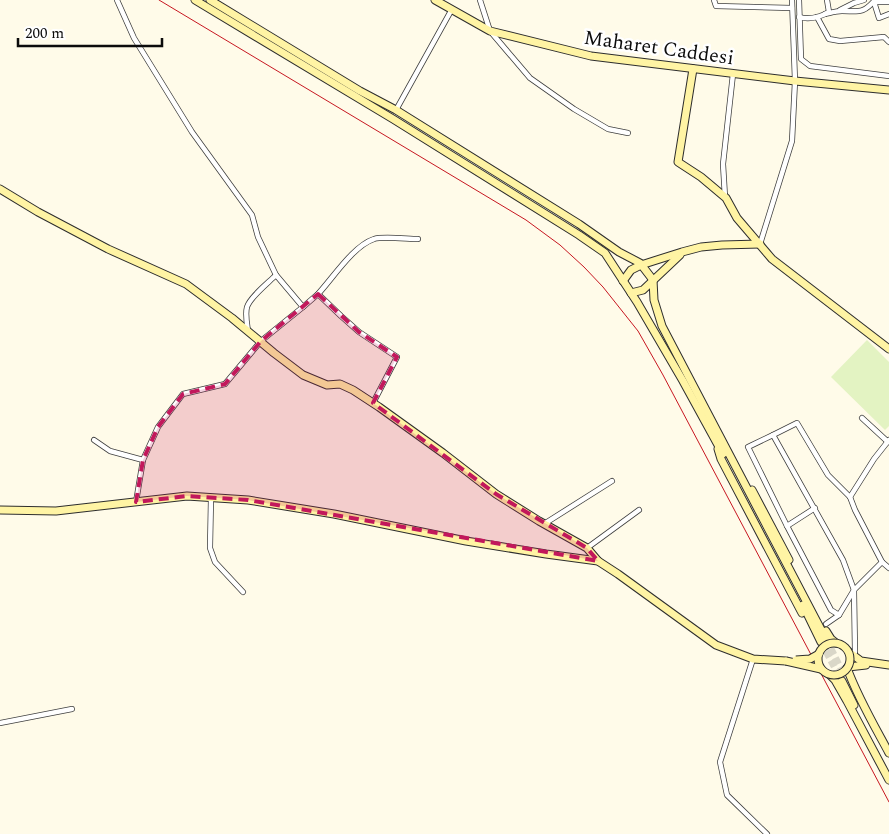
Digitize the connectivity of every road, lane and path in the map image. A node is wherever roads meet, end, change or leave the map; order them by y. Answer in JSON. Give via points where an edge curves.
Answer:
{"nodes":[{"id":1,"x":117,"y":0,"type":"edge"},
{"id":2,"x":195,"y":0,"type":"edge"},
{"id":3,"x":210,"y":0,"type":"edge"},
{"id":4,"x":435,"y":0,"type":"edge"},
{"id":5,"x":480,"y":0,"type":"edge"},
{"id":6,"x":714,"y":0,"type":"edge"},
{"id":7,"x":792,"y":0,"type":"edge"},
{"id":8,"x":799,"y":0,"type":"edge"},
{"id":9,"x":827,"y":0,"type":"edge"},
{"id":10,"x":864,"y":0,"type":"edge"},
{"id":11,"x":873,"y":0,"type":"edge"},
{"id":12,"x":889,"y":2,"type":"edge"},
{"id":13,"x":792,"y":8,"type":"junction"},
{"id":14,"x":452,"y":10,"type":"junction"},
{"id":15,"x":838,"y":11,"type":"junction"},
{"id":16,"x":825,"y":14,"type":"junction"},
{"id":17,"x":889,"y":14,"type":"edge"},
{"id":18,"x":800,"y":17,"type":"junction"},
{"id":19,"x":818,"y":17,"type":"junction"},
{"id":20,"x":490,"y":31,"type":"junction"},
{"id":21,"x":889,"y":42,"type":"edge"},
{"id":22,"x":693,"y":69,"type":"junction"},
{"id":23,"x":732,"y":74,"type":"junction"},
{"id":24,"x":889,"y":76,"type":"edge"},
{"id":25,"x":795,"y":81,"type":"junction"},
{"id":26,"x":889,"y":90,"type":"edge"},
{"id":27,"x":396,"y":110,"type":"junction"},
{"id":28,"x":628,"y":133,"type":"dead end"},
{"id":29,"x":0,"y":189,"type":"edge"},
{"id":30,"x":726,"y":198,"type":"junction"},
{"id":31,"x":418,"y":239,"type":"dead end"},
{"id":32,"x":760,"y":244,"type":"junction"},
{"id":33,"x":682,"y":252,"type":"junction"},
{"id":34,"x":641,"y":265,"type":"junction"},
{"id":35,"x":276,"y":275,"type":"junction"},
{"id":36,"x":653,"y":280,"type":"junction"},
{"id":37,"x":624,"y":281,"type":"junction"},
{"id":38,"x":631,"y":293,"type":"junction"},
{"id":39,"x":318,"y":294,"type":"junction"},
{"id":40,"x":303,"y":307,"type":"junction"},
{"id":41,"x":248,"y":331,"type":"junction"},
{"id":42,"x":261,"y":341,"type":"junction"},
{"id":43,"x":889,"y":348,"type":"edge"},
{"id":44,"x":373,"y":403,"type":"junction"},
{"id":45,"x":862,"y":418,"type":"dead end"},
{"id":46,"x":773,"y":435,"type":"junction"},
{"id":47,"x":717,"y":438,"type":"junction"},
{"id":48,"x":94,"y":440,"type":"dead end"},
{"id":49,"x":888,"y":441,"type":"edge"},
{"id":50,"x":143,"y":460,"type":"junction"},
{"id":51,"x":612,"y":481,"type":"dead end"},
{"id":52,"x":850,"y":497,"type":"junction"},
{"id":53,"x":211,"y":498,"type":"junction"},
{"id":54,"x":136,"y":502,"type":"junction"},
{"id":55,"x":815,"y":508,"type":"junction"},
{"id":56,"x":0,"y":510,"type":"edge"},
{"id":57,"x":638,"y":510,"type":"dead end"},
{"id":58,"x":544,"y":524,"type":"junction"},
{"id":59,"x":787,"y":526,"type":"junction"},
{"id":60,"x":586,"y":548,"type":"junction"},
{"id":61,"x":598,"y":561,"type":"junction"},
{"id":62,"x":882,"y":562,"type":"junction"},
{"id":63,"x":889,"y":568,"type":"edge"},
{"id":64,"x":854,"y":590,"type":"junction"},
{"id":65,"x":243,"y":592,"type":"dead end"},
{"id":66,"x":839,"y":615,"type":"junction"},
{"id":67,"x":826,"y":627,"type":"junction"},
{"id":68,"x":824,"y":641,"type":"tunnel mouth"},
{"id":69,"x":836,"y":643,"type":"junction"},
{"id":70,"x":852,"y":652,"type":"junction"},
{"id":71,"x":820,"y":653,"type":"junction"},
{"id":72,"x":753,"y":659,"type":"junction"},
{"id":73,"x":786,"y":661,"type":"junction"},
{"id":74,"x":889,"y":666,"type":"edge"},
{"id":75,"x":848,"y":668,"type":"junction"},
{"id":76,"x":821,"y":669,"type":"junction"},
{"id":77,"x":830,"y":675,"type":"junction"},
{"id":78,"x":72,"y":709,"type":"dead end"},
{"id":79,"x":0,"y":724,"type":"edge"},
{"id":80,"x":889,"y":754,"type":"edge"},
{"id":81,"x":889,"y":761,"type":"edge"},
{"id":82,"x":889,"y":773,"type":"edge"},
{"id":83,"x":889,"y":780,"type":"edge"},
{"id":84,"x":767,"y":834,"type":"edge"}],
"edges":[{"from":1,"to":35,"type":"street","via":[[134,38],[192,132],[252,215],[258,238]]},
{"from":2,"to":37,"type":"street","via":[[579,235],[605,253]]},
{"from":3,"to":27,"type":"street"},
{"from":4,"to":14,"type":"street","name":"Maharet Caddesi"},
{"from":5,"to":20,"type":"street"},
{"from":6,"to":13,"type":"street","via":[[716,6]]},
{"from":7,"to":13,"type":"street"},
{"from":8,"to":18,"type":"street"},
{"from":9,"to":16,"type":"street","via":[[828,12]]},
{"from":10,"to":15,"type":"street"},
{"from":11,"to":12,"type":"street"},
{"from":11,"to":15,"type":"street","via":[[869,7],[858,12]]},
{"from":11,"to":17,"type":"street","via":[[880,18]]},
{"from":13,"to":25,"type":"street"},
{"from":14,"to":20,"type":"street","name":"Maharet Caddesi"},
{"from":14,"to":27,"type":"street"},
{"from":15,"to":16,"type":"street"},
{"from":16,"to":19,"type":"street"},
{"from":18,"to":19,"type":"street"},
{"from":18,"to":24,"type":"street","via":[[801,59],[810,66]]},
{"from":19,"to":21,"type":"street","via":[[829,39],[840,42],[884,37]]},
{"from":20,"to":22,"type":"street","name":"Maharet Caddesi","via":[[591,56]]},
{"from":20,"to":28,"type":"street","via":[[530,78],[608,129]]},
{"from":22,"to":23,"type":"street","name":"Maharet Caddesi"},
{"from":22,"to":30,"type":"street","via":[[678,162]]},
{"from":23,"to":25,"type":"street","name":"Maharet Caddesi"},
{"from":23,"to":30,"type":"street","via":[[723,164]]},
{"from":25,"to":26,"type":"street","name":"Maharet Caddesi"},
{"from":25,"to":32,"type":"street","via":[[792,141]]},
{"from":27,"to":34,"type":"street"},
{"from":29,"to":41,"type":"street","via":[[108,249],[186,284]]},
{"from":30,"to":32,"type":"street","via":[[737,218]]},
{"from":31,"to":39,"type":"street","via":[[376,238],[361,245]]},
{"from":32,"to":33,"type":"street","via":[[722,245]]},
{"from":32,"to":43,"type":"street","via":[[772,259]]},
{"from":33,"to":34,"type":"street"},
{"from":33,"to":36,"type":"street"},
{"from":34,"to":36,"type":"street"},
{"from":34,"to":37,"type":"street","via":[[631,270]]},
{"from":35,"to":40,"type":"street"},
{"from":35,"to":41,"type":"street","via":[[252,298],[247,308]]},
{"from":36,"to":38,"type":"street","via":[[643,290]]},
{"from":36,"to":47,"type":"street","via":[[654,300],[662,326]]},
{"from":37,"to":38,"type":"street"},
{"from":38,"to":47,"type":"street"},
{"from":39,"to":40,"type":"street"},
{"from":39,"to":44,"type":"street","via":[[359,332],[397,357]]},
{"from":40,"to":42,"type":"street"},
{"from":41,"to":42,"type":"street"},
{"from":42,"to":44,"type":"street","via":[[303,374],[327,385],[340,384]]},
{"from":42,"to":50,"type":"street","via":[[225,384],[183,394],[158,427]]},
{"from":44,"to":58,"type":"street","via":[[496,494]]},
{"from":45,"to":49,"type":"street"},
{"from":46,"to":52,"type":"street","via":[[797,423],[828,475]]},
{"from":46,"to":55,"type":"street"},
{"from":46,"to":59,"type":"street","via":[[748,447]]},
{"from":47,"to":67,"type":"street","via":[[733,453]]},
{"from":47,"to":68,"type":"street"},
{"from":47,"to":71,"type":"street","via":[[721,460]]},
{"from":48,"to":50,"type":"street","via":[[110,451]]},
{"from":49,"to":52,"type":"street"},
{"from":50,"to":54,"type":"street"},
{"from":51,"to":58,"type":"street"},
{"from":52,"to":62,"type":"street"},
{"from":53,"to":54,"type":"street","via":[[187,496]]},
{"from":53,"to":61,"type":"street","via":[[248,500],[334,514],[466,541]]},
{"from":53,"to":65,"type":"street","via":[[210,548],[215,562]]},
{"from":54,"to":56,"type":"street","via":[[56,511]]},
{"from":55,"to":59,"type":"street"},
{"from":55,"to":64,"type":"street","via":[[843,560]]},
{"from":57,"to":60,"type":"street"},
{"from":58,"to":60,"type":"street"},
{"from":59,"to":66,"type":"street","via":[[831,610]]},
{"from":60,"to":61,"type":"street"},
{"from":61,"to":72,"type":"street","via":[[716,645]]},
{"from":62,"to":63,"type":"street"},
{"from":62,"to":64,"type":"street"},
{"from":64,"to":66,"type":"street"},
{"from":64,"to":70,"type":"street"},
{"from":66,"to":67,"type":"street"},
{"from":67,"to":69,"type":"street"},
{"from":69,"to":70,"type":"street","bridge":true},
{"from":69,"to":71,"type":"street","bridge":true,"via":[[826,646]]},
{"from":70,"to":74,"type":"street","via":[[861,661]]},
{"from":70,"to":75,"type":"street","bridge":true},
{"from":71,"to":73,"type":"street","bridge":true,"via":[[810,659]]},
{"from":71,"to":76,"type":"street","bridge":true},
{"from":72,"to":73,"type":"street"},
{"from":72,"to":84,"type":"street","via":[[720,762],[727,795]]},
{"from":73,"to":76,"type":"street","bridge":true},
{"from":74,"to":75,"type":"street"},
{"from":75,"to":77,"type":"street","bridge":true,"via":[[841,674]]},
{"from":75,"to":80,"type":"street"},
{"from":76,"to":77,"type":"street","bridge":true},
{"from":77,"to":83,"type":"street"},
{"from":78,"to":79,"type":"street"},
{"from":81,"to":82,"type":"street","via":[[844,680]]}]}
